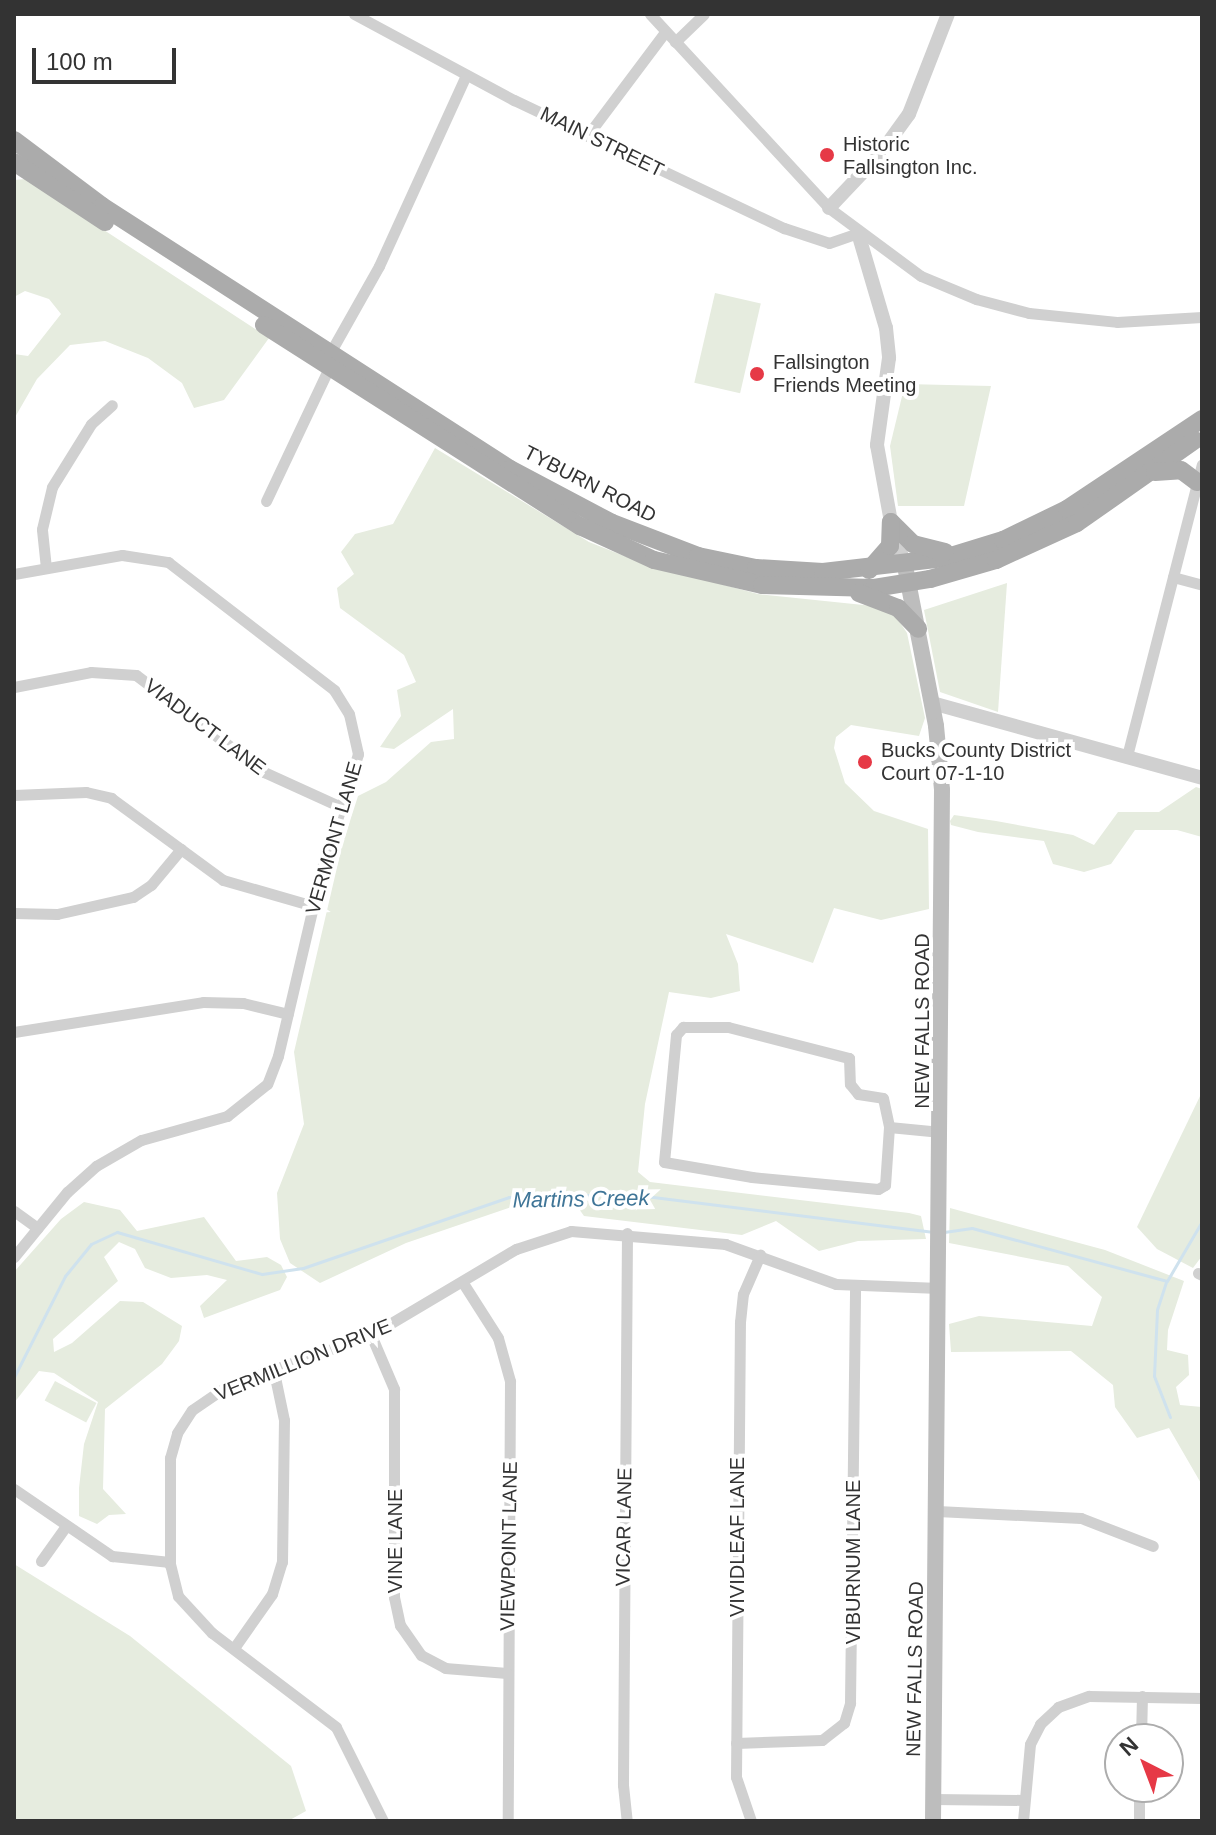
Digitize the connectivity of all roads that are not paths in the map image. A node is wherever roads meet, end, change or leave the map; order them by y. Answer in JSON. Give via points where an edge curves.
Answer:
{"nodes":[{"id":1,"x":354,"y":14,"type":"edge"},
{"id":2,"x":650,"y":14,"type":"edge"},
{"id":3,"x":704,"y":14,"type":"edge"},
{"id":4,"x":948,"y":14,"type":"edge"},
{"id":5,"x":665,"y":32,"type":"junction"},
{"id":6,"x":675,"y":42,"type":"junction"},
{"id":7,"x":466,"y":75,"type":"junction"},
{"id":8,"x":587,"y":136,"type":"junction"},
{"id":9,"x":14,"y":140,"type":"edge"},
{"id":10,"x":14,"y":162,"type":"edge"},
{"id":11,"x":829,"y":208,"type":"junction"},
{"id":12,"x":858,"y":233,"type":"junction"},
{"id":13,"x":1202,"y":317,"type":"edge"},
{"id":14,"x":330,"y":360,"type":"junction"},
{"id":15,"x":112,"y":405,"type":"dead end"},
{"id":16,"x":1202,"y":419,"type":"edge"},
{"id":17,"x":1202,"y":434,"type":"edge"},
{"id":18,"x":1152,"y":473,"type":"junction"},
{"id":19,"x":1200,"y":473,"type":"edge"},
{"id":20,"x":266,"y":501,"type":"dead end"},
{"id":21,"x":891,"y":522,"type":"junction"},
{"id":22,"x":973,"y":550,"type":"junction"},
{"id":23,"x":46,"y":568,"type":"junction"},
{"id":24,"x":869,"y":570,"type":"junction"},
{"id":25,"x":14,"y":574,"type":"edge"},
{"id":26,"x":907,"y":574,"type":"junction"},
{"id":27,"x":1173,"y":577,"type":"junction"},
{"id":28,"x":1202,"y":585,"type":"edge"},
{"id":29,"x":844,"y":589,"type":"junction"},
{"id":30,"x":918,"y":629,"type":"junction"},
{"id":31,"x":14,"y":687,"type":"edge"},
{"id":32,"x":932,"y":703,"type":"junction"},
{"id":33,"x":1127,"y":756,"type":"junction"},
{"id":34,"x":1202,"y":778,"type":"edge"},
{"id":35,"x":14,"y":795,"type":"edge"},
{"id":36,"x":343,"y":808,"type":"junction"},
{"id":37,"x":181,"y":849,"type":"junction"},
{"id":38,"x":313,"y":906,"type":"junction"},
{"id":39,"x":14,"y":913,"type":"edge"},
{"id":40,"x":288,"y":1014,"type":"junction"},
{"id":41,"x":14,"y":1032,"type":"edge"},
{"id":42,"x":889,"y":1127,"type":"junction"},
{"id":43,"x":941,"y":1132,"type":"junction"},
{"id":44,"x":14,"y":1211,"type":"edge"},
{"id":45,"x":37,"y":1228,"type":"junction"},
{"id":46,"x":627,"y":1233,"type":"junction"},
{"id":47,"x":760,"y":1255,"type":"junction"},
{"id":48,"x":14,"y":1257,"type":"edge"},
{"id":49,"x":463,"y":1283,"type":"junction"},
{"id":50,"x":855,"y":1286,"type":"junction"},
{"id":51,"x":939,"y":1288,"type":"junction"},
{"id":52,"x":371,"y":1335,"type":"junction"},
{"id":53,"x":274,"y":1372,"type":"junction"},
{"id":54,"x":14,"y":1489,"type":"edge"},
{"id":55,"x":937,"y":1511,"type":"junction"},
{"id":56,"x":66,"y":1526,"type":"junction"},
{"id":57,"x":1153,"y":1546,"type":"dead end"},
{"id":58,"x":41,"y":1561,"type":"dead end"},
{"id":59,"x":170,"y":1562,"type":"junction"},
{"id":60,"x":234,"y":1648,"type":"junction"},
{"id":61,"x":507,"y":1673,"type":"junction"},
{"id":62,"x":1142,"y":1696,"type":"junction"},
{"id":63,"x":1202,"y":1698,"type":"edge"},
{"id":64,"x":1141,"y":1723,"type":"edge"},
{"id":65,"x":736,"y":1743,"type":"junction"},
{"id":66,"x":933,"y":1799,"type":"junction"},
{"id":67,"x":1023,"y":1800,"type":"junction"},
{"id":68,"x":383,"y":1821,"type":"edge"},
{"id":69,"x":508,"y":1821,"type":"edge"},
{"id":70,"x":627,"y":1821,"type":"edge"},
{"id":71,"x":751,"y":1821,"type":"edge"},
{"id":72,"x":933,"y":1821,"type":"edge"},
{"id":73,"x":1023,"y":1821,"type":"edge"}],
"edges":[{"from":1,"to":7,"type":"street","name":"MAIN STREET"},
{"from":2,"to":5,"type":"street"},
{"from":3,"to":6,"type":"street"},
{"from":4,"to":11,"type":"street","via":[[909,114]]},
{"from":5,"to":6,"type":"street"},
{"from":5,"to":8,"type":"street"},
{"from":6,"to":11,"type":"street"},
{"from":7,"to":8,"type":"street","name":"MAIN STREET"},
{"from":7,"to":14,"type":"street"},
{"from":8,"to":12,"type":"street","name":"MAIN STREET","via":[[821,242]]},
{"from":9,"to":14,"type":"main road","name":"TYBURN ROAD"},
{"from":10,"to":14,"type":"main road","name":"TYBURN ROAD"},
{"from":11,"to":12,"type":"street"},
{"from":12,"to":13,"type":"street","via":[[921,276],[1009,309],[1117,322]]},
{"from":12,"to":21,"type":"street","name":"NEW FALLS ROAD","via":[[886,328],[889,358],[877,445]]},
{"from":14,"to":20,"type":"street"},
{"from":14,"to":24,"type":"main road","name":"TYBURN ROAD","via":[[520,475],[647,539],[756,568]]},
{"from":14,"to":29,"type":"main road","name":"TYBURN ROAD","via":[[544,506],[631,551],[716,578]]},
{"from":15,"to":23,"type":"street","via":[[91,424],[52,487],[42,529]]},
{"from":16,"to":22,"type":"main road","name":"TYBURN ROAD","via":[[1067,509]]},
{"from":17,"to":18,"type":"main road","name":"TYBURN ROAD"},
{"from":18,"to":19,"type":"main road"},
{"from":18,"to":26,"type":"main road","name":"TYBURN ROAD","via":[[1077,523],[1020,551]]},
{"from":19,"to":27,"type":"street"},
{"from":21,"to":22,"type":"main road","via":[[920,549]]},
{"from":21,"to":24,"type":"main road","via":[[890,546]]},
{"from":21,"to":26,"type":"street","name":"NEW FALLS ROAD"},
{"from":22,"to":26,"type":"main road","name":"TYBURN ROAD"},
{"from":23,"to":25,"type":"street","name":"VERMONT LANE"},
{"from":23,"to":36,"type":"street","name":"VERMONT LANE","via":[[122,555],[168,562],[309,667],[343,702],[354,726],[358,763]]},
{"from":24,"to":26,"type":"main road","name":"TYBURN ROAD"},
{"from":26,"to":29,"type":"main road","name":"TYBURN ROAD"},
{"from":26,"to":30,"type":"main road","name":"NEW FALLS ROAD"},
{"from":27,"to":28,"type":"street"},
{"from":27,"to":33,"type":"street"},
{"from":29,"to":30,"type":"main road","via":[[888,603]]},
{"from":30,"to":32,"type":"main road","name":"NEW FALLS ROAD"},
{"from":31,"to":36,"type":"street","name":"VIADUCT LANE","via":[[91,672],[136,675],[264,772]]},
{"from":32,"to":33,"type":"street"},
{"from":32,"to":43,"type":"main road","name":"NEW FALLS ROAD","via":[[942,790]]},
{"from":33,"to":34,"type":"street"},
{"from":35,"to":37,"type":"street","via":[[99,794],[120,803]]},
{"from":36,"to":38,"type":"street","name":"VERMONT LANE"},
{"from":37,"to":38,"type":"street","via":[[237,887]]},
{"from":37,"to":39,"type":"street","via":[[151,885],[133,897],[57,914]]},
{"from":38,"to":40,"type":"street","name":"VERMONT LANE"},
{"from":40,"to":41,"type":"street","via":[[243,1003],[203,1002]]},
{"from":40,"to":45,"type":"street","name":"VERMONT LANE","via":[[273,1071],[251,1102],[215,1120],[122,1149],[84,1176]]},
{"from":42,"to":42,"type":"street","via":[[883,1098],[858,1094],[850,1084],[849,1058],[840,1052],[728,1027],[683,1027],[676,1035],[661,1157],[669,1165],[878,1189],[888,1179]]},
{"from":42,"to":43,"type":"street"},
{"from":43,"to":51,"type":"main road","name":"NEW FALLS ROAD"},
{"from":44,"to":45,"type":"street"},
{"from":45,"to":48,"type":"street","name":"VERMONT LANE"},
{"from":46,"to":47,"type":"street","name":"VERMILLION DRIVE","via":[[714,1242]]},
{"from":46,"to":49,"type":"street","name":"VERMILLION DRIVE","via":[[555,1233],[516,1249]]},
{"from":46,"to":70,"type":"street","name":"VICAR LANE"},
{"from":47,"to":50,"type":"street","name":"VERMILLION DRIVE","via":[[816,1279]]},
{"from":47,"to":65,"type":"street","name":"VIVIDLEAF LANE","via":[[743,1294],[740,1322]]},
{"from":49,"to":52,"type":"street","name":"VERMILLION DRIVE"},
{"from":49,"to":61,"type":"street","name":"VIEWPOINT LANE","via":[[498,1338],[510,1381]]},
{"from":50,"to":51,"type":"street","name":"VERMILLION DRIVE"},
{"from":50,"to":65,"type":"street","name":"VIBURNUM LANE","via":[[850,1703],[844,1723],[822,1740]]},
{"from":51,"to":55,"type":"main road","name":"NEW FALLS ROAD"},
{"from":52,"to":53,"type":"street","name":"VERMILLION DRIVE"},
{"from":52,"to":61,"type":"street","name":"VINE LANE","via":[[394,1389],[394,1597],[400,1625],[421,1655],[445,1668]]},
{"from":53,"to":59,"type":"street","name":"VERMILLION DRIVE","via":[[216,1392],[185,1418],[170,1458]]},
{"from":53,"to":60,"type":"street","via":[[284,1420],[282,1562],[272,1594]]},
{"from":54,"to":56,"type":"street"},
{"from":55,"to":57,"type":"street","via":[[1081,1518]]},
{"from":55,"to":66,"type":"main road","name":"NEW FALLS ROAD"},
{"from":56,"to":58,"type":"street"},
{"from":56,"to":59,"type":"street","via":[[112,1556]]},
{"from":59,"to":60,"type":"street","name":"VERMILLION DRIVE","via":[[184,1605]]},
{"from":60,"to":68,"type":"street","name":"VERMILLION DRIVE","via":[[336,1727]]},
{"from":61,"to":69,"type":"street","name":"VIEWPOINT LANE"},
{"from":62,"to":63,"type":"street"},
{"from":62,"to":64,"type":"street"},
{"from":62,"to":67,"type":"street","via":[[1079,1698],[1048,1715],[1030,1744]]},
{"from":65,"to":71,"type":"street","name":"VIVIDLEAF LANE","via":[[738,1791]]},
{"from":66,"to":67,"type":"street"},
{"from":66,"to":72,"type":"main road","name":"NEW FALLS ROAD"},
{"from":67,"to":73,"type":"street"}]}
